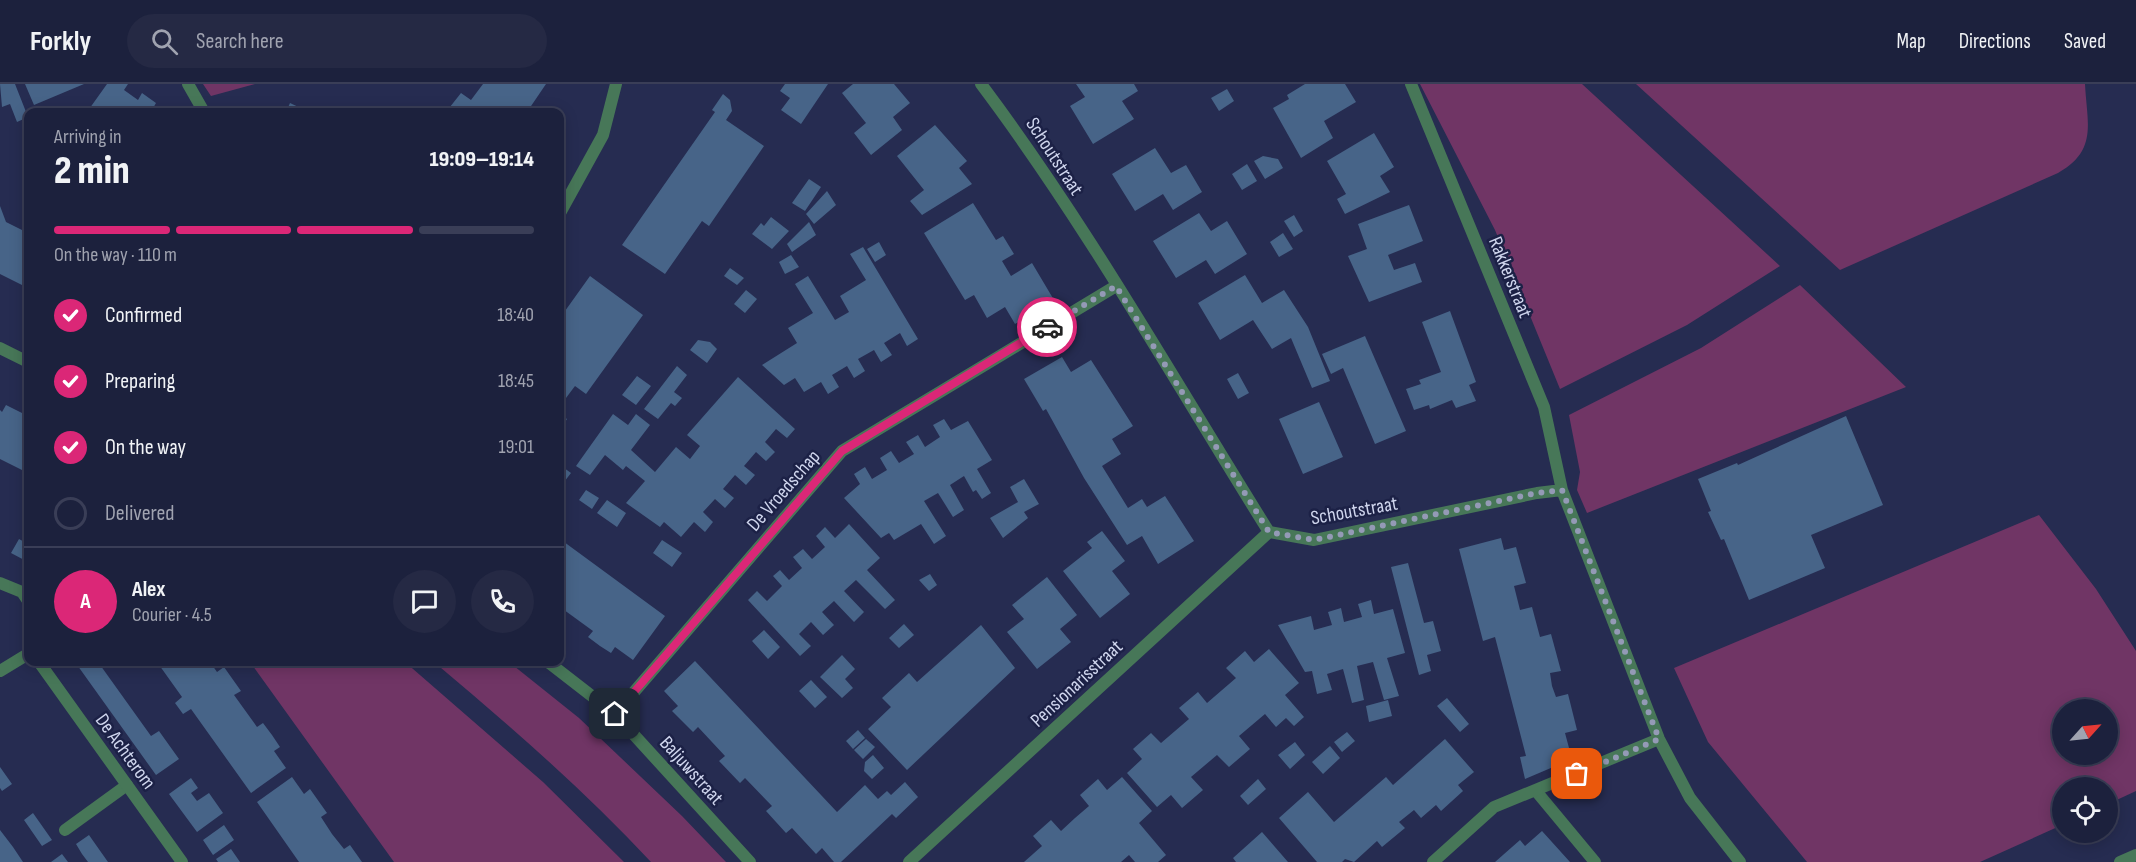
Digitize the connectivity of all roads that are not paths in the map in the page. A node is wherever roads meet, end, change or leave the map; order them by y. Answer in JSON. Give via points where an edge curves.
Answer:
{"nodes":[{"id":1,"x":188,"y":84,"type":"edge"},
{"id":2,"x":616,"y":84,"type":"edge"},
{"id":3,"x":981,"y":84,"type":"edge"},
{"id":4,"x":1411,"y":84,"type":"edge"},
{"id":5,"x":202,"y":108,"type":"edge"},
{"id":6,"x":564,"y":206,"type":"edge"},
{"id":7,"x":1116,"y":286,"type":"junction"},
{"id":8,"x":0,"y":348,"type":"edge"},
{"id":9,"x":24,"y":360,"type":"edge"},
{"id":10,"x":1562,"y":490,"type":"junction"},
{"id":11,"x":1269,"y":532,"type":"junction"},
{"id":12,"x":0,"y":583,"type":"edge"},
{"id":13,"x":24,"y":595,"type":"edge"},
{"id":14,"x":24,"y":656,"type":"edge"},
{"id":15,"x":42,"y":666,"type":"edge"},
{"id":16,"x":553,"y":666,"type":"edge"},
{"id":17,"x":0,"y":671,"type":"edge"},
{"id":18,"x":615,"y":714,"type":"junction"},
{"id":19,"x":1659,"y":739,"type":"junction"},
{"id":20,"x":127,"y":785,"type":"junction"},
{"id":21,"x":1536,"y":791,"type":"junction"},
{"id":22,"x":65,"y":830,"type":"dead end"},
{"id":23,"x":2136,"y":855,"type":"edge"},
{"id":24,"x":182,"y":862,"type":"edge"},
{"id":25,"x":750,"y":862,"type":"edge"},
{"id":26,"x":909,"y":862,"type":"edge"},
{"id":27,"x":1433,"y":862,"type":"edge"},
{"id":28,"x":1595,"y":862,"type":"edge"},
{"id":29,"x":1740,"y":862,"type":"edge"},
{"id":30,"x":2120,"y":862,"type":"edge"}],
"edges":[{"from":1,"to":5,"type":"street"},
{"from":2,"to":6,"type":"street","via":[[603,135]]},
{"from":3,"to":7,"type":"street","name":"Schoutstraat","via":[[1016,130]]},
{"from":4,"to":10,"type":"street","name":"Rakkerstraat","via":[[1544,408]]},
{"from":7,"to":11,"type":"street","name":"Schoutstraat"},
{"from":7,"to":18,"type":"street","name":"De Vroedschap","via":[[842,451]]},
{"from":8,"to":9,"type":"street"},
{"from":10,"to":11,"type":"street","name":"Schoutstraat","via":[[1314,540]]},
{"from":10,"to":19,"type":"street"},
{"from":11,"to":26,"type":"street","name":"Pensionarisstraat"},
{"from":12,"to":13,"type":"street"},
{"from":14,"to":17,"type":"street"},
{"from":15,"to":20,"type":"street","name":"De Achterom"},
{"from":16,"to":18,"type":"street","name":"Baljuwstraat"},
{"from":18,"to":25,"type":"street","name":"Baljuwstraat"},
{"from":19,"to":21,"type":"street"},
{"from":19,"to":29,"type":"street","via":[[1690,798]]},
{"from":20,"to":22,"type":"street"},
{"from":20,"to":24,"type":"street","name":"De Achterom"},
{"from":21,"to":27,"type":"street","via":[[1494,807]]},
{"from":21,"to":28,"type":"street"},
{"from":23,"to":30,"type":"street"}]}
